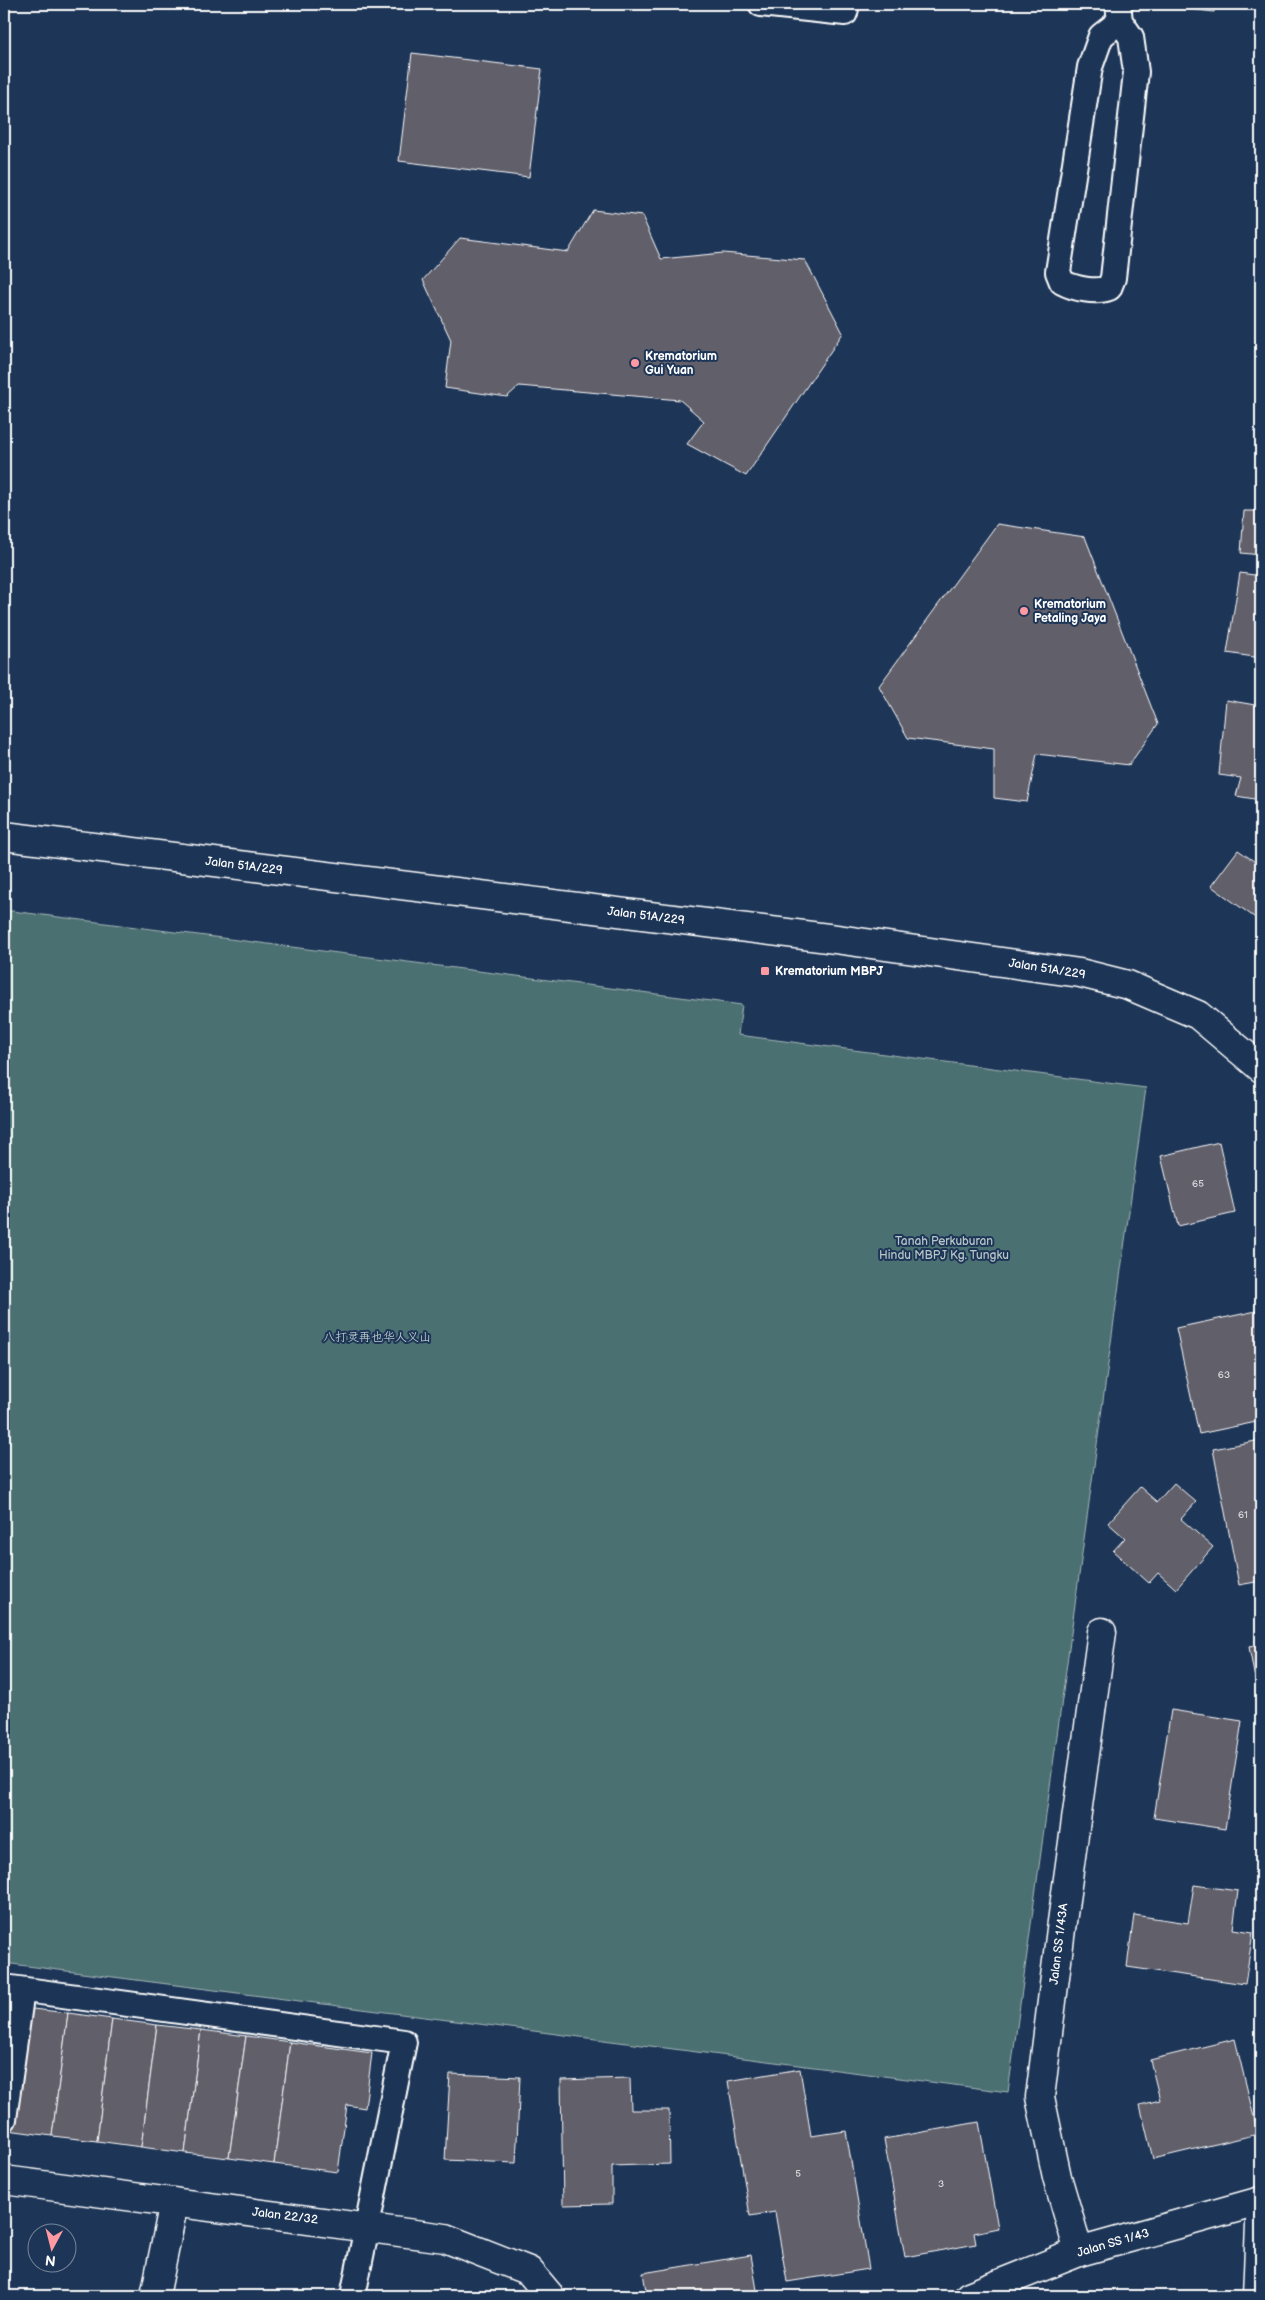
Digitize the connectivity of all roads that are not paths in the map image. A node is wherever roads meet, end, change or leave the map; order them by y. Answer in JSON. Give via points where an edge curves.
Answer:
{"nodes":[{"id":1,"x":761,"y":4,"type":"edge"},
{"id":2,"x":847,"y":4,"type":"edge"},
{"id":3,"x":1119,"y":12,"type":"edge"},
{"id":4,"x":4,"y":836,"type":"edge"},
{"id":5,"x":1261,"y":1068,"type":"edge"},
{"id":6,"x":1102,"y":1632,"type":"dead end"},
{"id":7,"x":13,"y":1988,"type":"edge"},
{"id":8,"x":4,"y":2120,"type":"edge"},
{"id":9,"x":4,"y":2180,"type":"edge"},
{"id":10,"x":1261,"y":2201,"type":"edge"},
{"id":11,"x":174,"y":2202,"type":"junction"},
{"id":12,"x":367,"y":2227,"type":"junction"},
{"id":13,"x":1079,"y":2252,"type":"junction"},
{"id":14,"x":155,"y":2296,"type":"edge"},
{"id":15,"x":353,"y":2296,"type":"edge"},
{"id":16,"x":550,"y":2296,"type":"edge"},
{"id":17,"x":969,"y":2296,"type":"edge"},
{"id":18,"x":1257,"y":2296,"type":"edge"}],
"edges":[{"from":1,"to":2,"type":"lane","via":[[845,14]]},
{"from":3,"to":3,"type":"lane","via":[[1131,37],[1136,72],[1113,278],[1109,288],[1102,291],[1070,287],[1062,282],[1058,272],[1090,67],[1101,36]]},
{"from":4,"to":5,"type":"street","name":"Jalan 51A/229","via":[[826,938],[1080,973],[1128,984],[1198,1015]]},
{"from":6,"to":13,"type":"street","name":"Jalan SS 1/43A","via":[[1040,2097],[1057,2177]]},
{"from":7,"to":8,"type":"lane"},
{"from":7,"to":12,"type":"lane","via":[[404,2042]]},
{"from":9,"to":11,"type":"street","name":"Jalan 22/32"},
{"from":10,"to":13,"type":"street","name":"Jalan SS 1/43"},
{"from":10,"to":18,"type":"street"},
{"from":11,"to":12,"type":"street","name":"Jalan 22/32"},
{"from":11,"to":14,"type":"street"},
{"from":12,"to":15,"type":"lane"},
{"from":12,"to":16,"type":"street","name":"Jalan 22/32","via":[[445,2238],[529,2271]]},
{"from":13,"to":17,"type":"street","name":"Jalan SS 1/43"}]}
